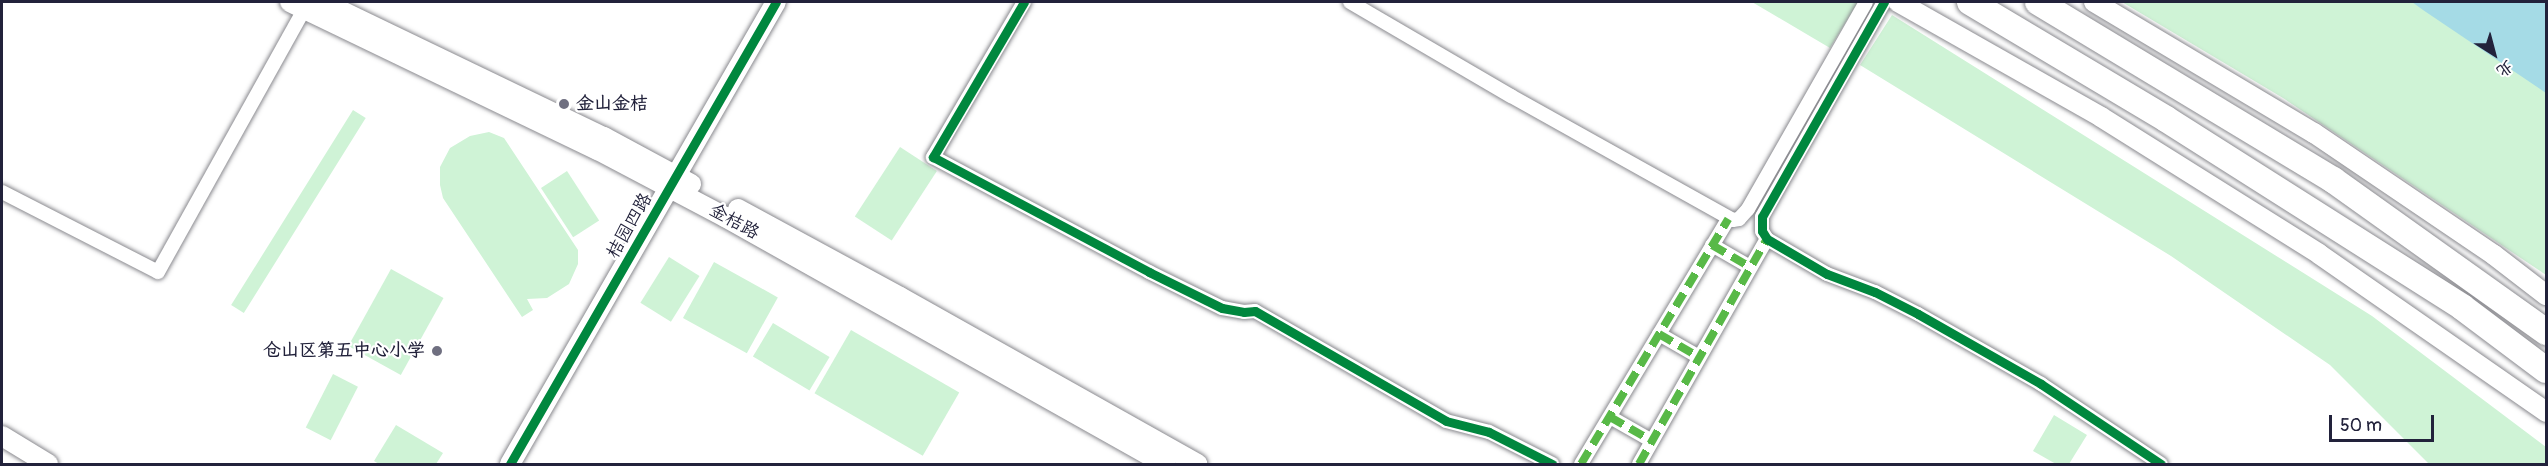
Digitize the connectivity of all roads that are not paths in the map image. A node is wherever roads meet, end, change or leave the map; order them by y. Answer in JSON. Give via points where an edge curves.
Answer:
{"nodes":[{"id":1,"x":776,"y":2,"type":"edge"},
{"id":2,"x":1024,"y":2,"type":"edge"},
{"id":3,"x":1350,"y":2,"type":"edge"},
{"id":4,"x":1866,"y":2,"type":"edge"},
{"id":5,"x":1884,"y":2,"type":"edge"},
{"id":6,"x":1898,"y":2,"type":"edge"},
{"id":7,"x":1970,"y":2,"type":"edge"},
{"id":8,"x":2038,"y":2,"type":"edge"},
{"id":9,"x":2094,"y":2,"type":"edge"},
{"id":10,"x":307,"y":3,"type":"edge"},
{"id":11,"x":674,"y":182,"type":"junction"},
{"id":12,"x":2,"y":192,"type":"edge"},
{"id":13,"x":1728,"y":219,"type":"junction"},
{"id":14,"x":1767,"y":239,"type":"junction"},
{"id":15,"x":1712,"y":245,"type":"junction"},
{"id":16,"x":1750,"y":267,"type":"junction"},
{"id":17,"x":2547,"y":295,"type":"edge"},
{"id":18,"x":2547,"y":332,"type":"edge"},
{"id":19,"x":1659,"y":334,"type":"junction"},
{"id":20,"x":1699,"y":357,"type":"junction"},
{"id":21,"x":2547,"y":370,"type":"edge"},
{"id":22,"x":2547,"y":412,"type":"edge"},
{"id":23,"x":1610,"y":417,"type":"junction"},
{"id":24,"x":2,"y":436,"type":"edge"},
{"id":25,"x":1652,"y":441,"type":"junction"},
{"id":26,"x":48,"y":465,"type":"edge"},
{"id":27,"x":510,"y":465,"type":"edge"},
{"id":28,"x":1165,"y":465,"type":"edge"},
{"id":29,"x":1197,"y":465,"type":"edge"},
{"id":30,"x":1552,"y":465,"type":"edge"},
{"id":31,"x":1581,"y":465,"type":"edge"},
{"id":32,"x":1639,"y":465,"type":"edge"},
{"id":33,"x":2161,"y":465,"type":"edge"}],
"edges":[{"from":1,"to":11,"type":"main road","name":"桔园四路"},
{"from":2,"to":30,"type":"street","via":[[933,157],[1180,288],[1222,308],[1255,311],[1446,421],[1489,432]]},
{"from":3,"to":13,"type":"street"},
{"from":4,"to":13,"type":"street","via":[[1748,209],[1739,219]]},
{"from":5,"to":14,"type":"street","via":[[1762,217],[1762,231]]},
{"from":6,"to":22,"type":"main road","via":[[2101,117],[2319,254]]},
{"from":7,"to":21,"type":"highway","via":[[2166,120],[2432,289]]},
{"from":8,"to":18,"type":"highway","via":[[2333,180]]},
{"from":9,"to":17,"type":"main road","via":[[2314,133]]},
{"from":10,"to":11,"type":"main road","name":"金桔路","via":[[598,150]]},
{"from":10,"to":12,"type":"street","via":[[158,272]]},
{"from":11,"to":27,"type":"main road","name":"桔园四路"},
{"from":11,"to":28,"type":"main road","name":"金桔路"},
{"from":11,"to":29,"type":"main road","via":[[900,297]]},
{"from":13,"to":15,"type":"street"},
{"from":14,"to":16,"type":"street"},
{"from":14,"to":33,"type":"street","via":[[1827,274],[1918,314],[2041,384]]},
{"from":15,"to":16,"type":"street"},
{"from":15,"to":19,"type":"street"},
{"from":16,"to":20,"type":"street"},
{"from":19,"to":20,"type":"street"},
{"from":19,"to":23,"type":"street"},
{"from":20,"to":25,"type":"street"},
{"from":23,"to":25,"type":"street"},
{"from":23,"to":31,"type":"street"},
{"from":24,"to":26,"type":"main road"},
{"from":25,"to":32,"type":"street"}]}
